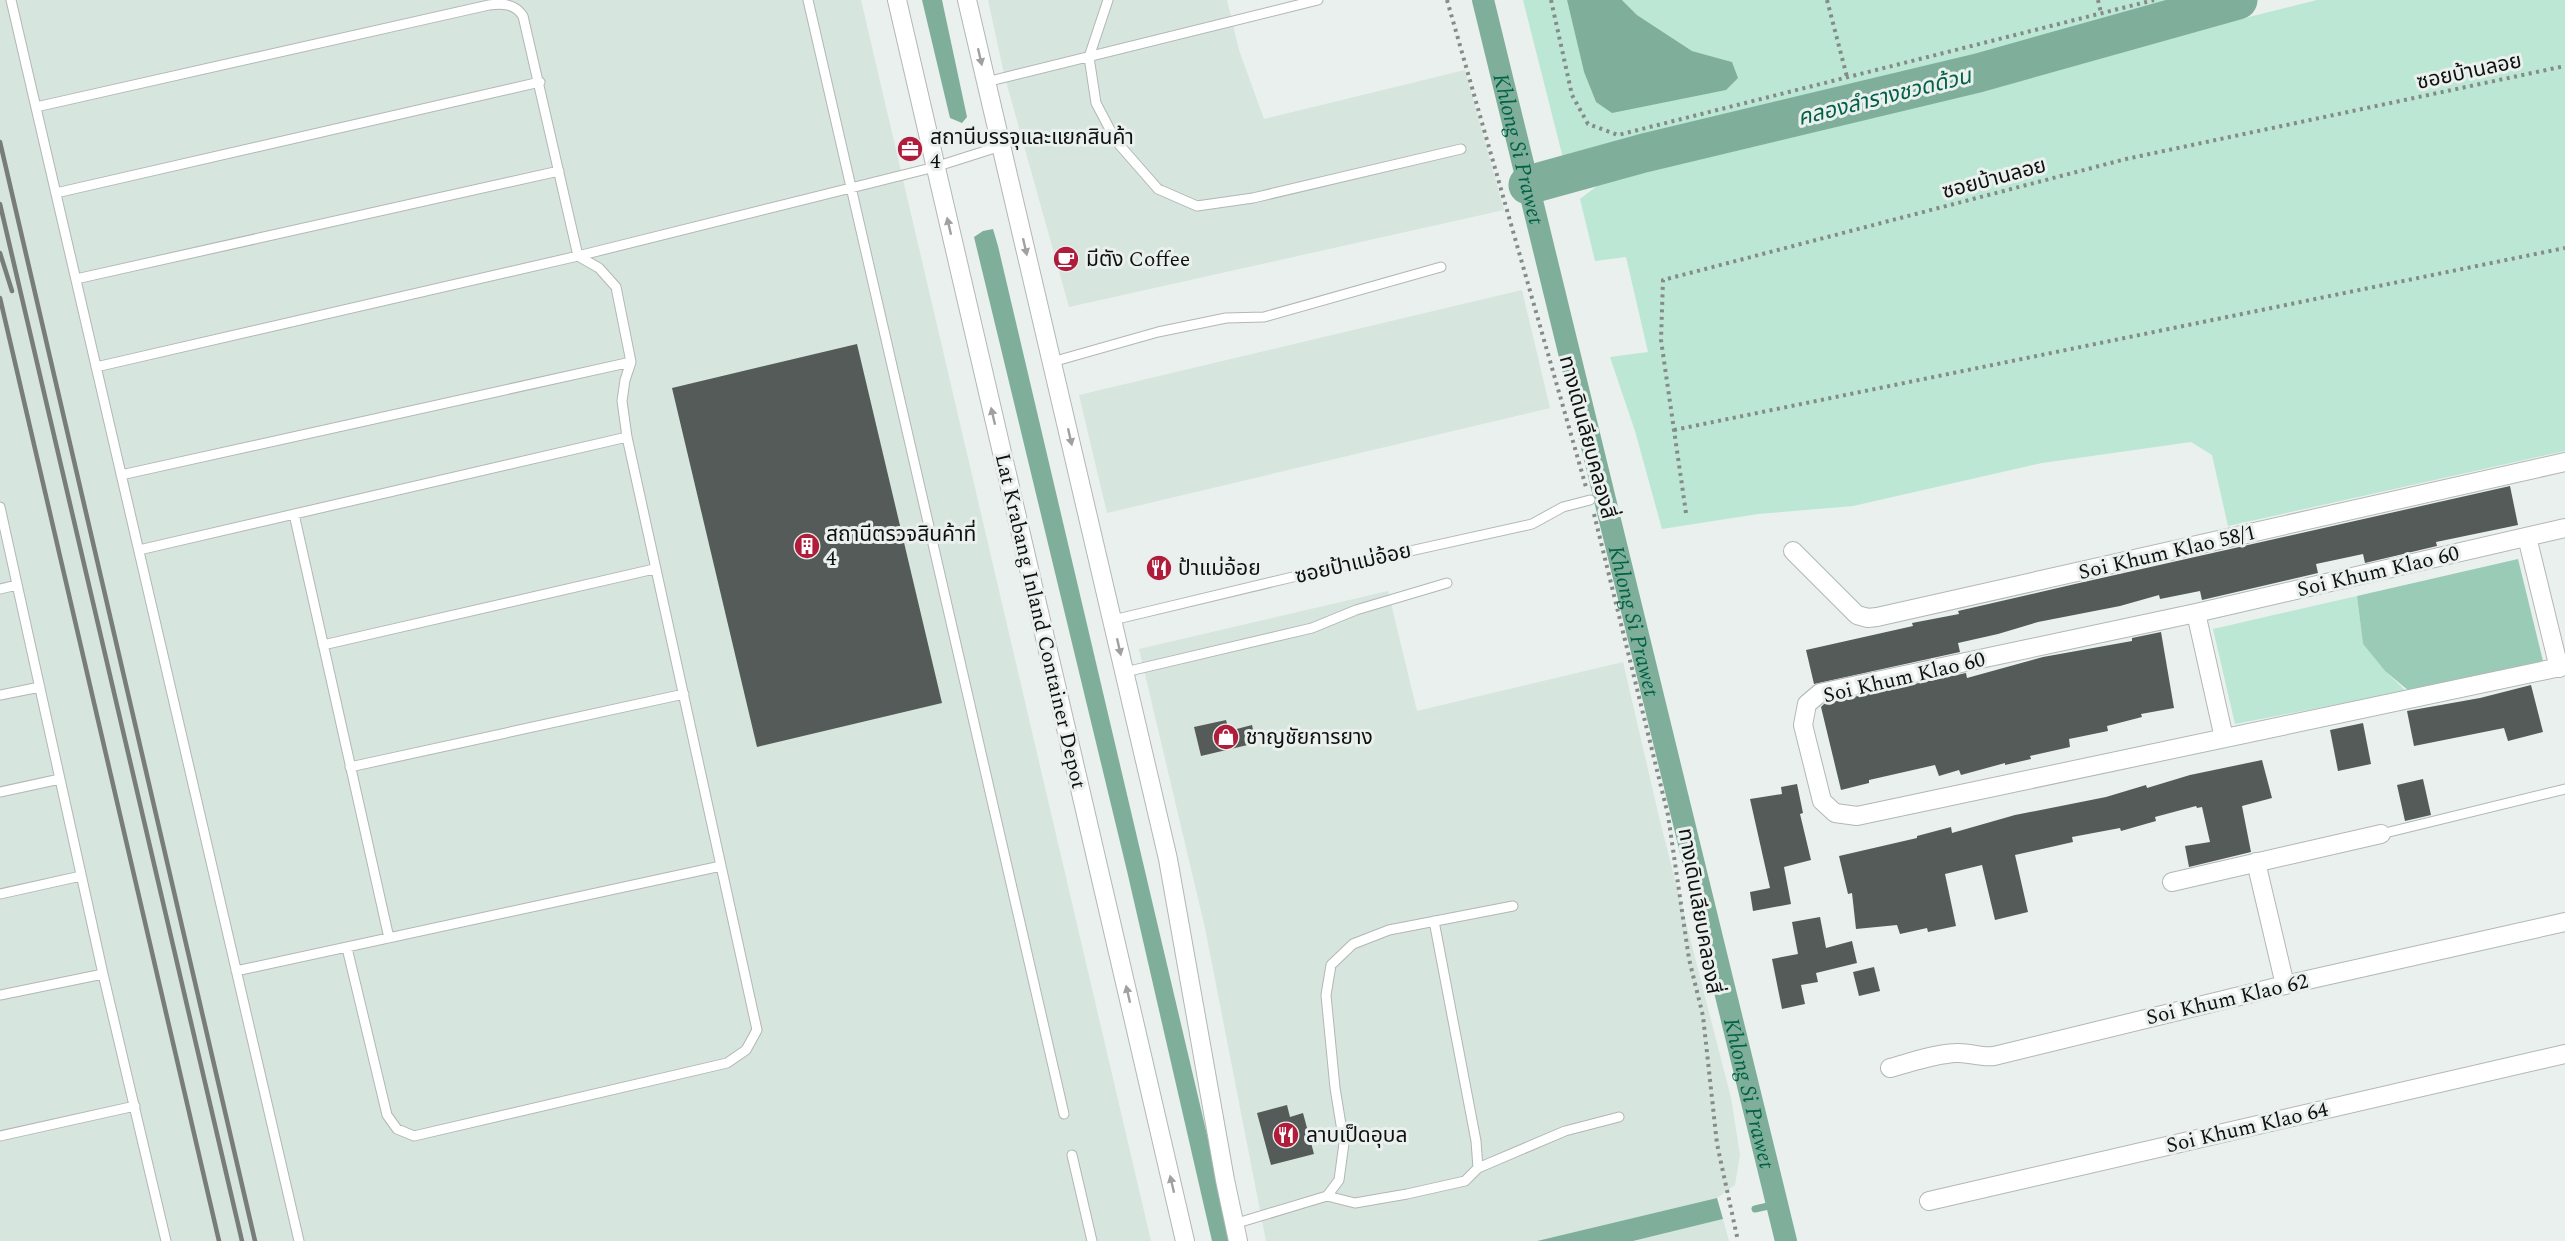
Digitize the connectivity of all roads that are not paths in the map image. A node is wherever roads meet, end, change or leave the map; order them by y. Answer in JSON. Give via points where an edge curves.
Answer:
{"nodes":[{"id":1,"x":11,"y":0,"type":"edge"},
{"id":2,"x":808,"y":0,"type":"edge"},
{"id":3,"x":897,"y":0,"type":"edge"},
{"id":4,"x":967,"y":0,"type":"edge"},
{"id":5,"x":1108,"y":0,"type":"edge"},
{"id":6,"x":1317,"y":0,"type":"edge"},
{"id":7,"x":1089,"y":57,"type":"junction"},
{"id":8,"x":540,"y":82,"type":"junction"},
{"id":9,"x":986,"y":82,"type":"junction"},
{"id":10,"x":36,"y":107,"type":"junction"},
{"id":11,"x":1001,"y":146,"type":"junction"},
{"id":12,"x":1461,"y":149,"type":"dead end"},
{"id":13,"x":935,"y":167,"type":"junction"},
{"id":14,"x":559,"y":171,"type":"junction"},
{"id":15,"x":852,"y":187,"type":"junction"},
{"id":16,"x":56,"y":193,"type":"junction"},
{"id":17,"x":578,"y":256,"type":"junction"},
{"id":18,"x":1441,"y":267,"type":"dead end"},
{"id":19,"x":76,"y":279,"type":"junction"},
{"id":20,"x":631,"y":362,"type":"junction"},
{"id":21,"x":1052,"y":362,"type":"junction"},
{"id":22,"x":96,"y":367,"type":"junction"},
{"id":23,"x":627,"y":436,"type":"junction"},
{"id":24,"x":2565,"y":462,"type":"edge"},
{"id":25,"x":122,"y":475,"type":"junction"},
{"id":26,"x":1590,"y":500,"type":"road end"},
{"id":27,"x":0,"y":507,"type":"edge"},
{"id":28,"x":294,"y":514,"type":"junction"},
{"id":29,"x":2565,"y":528,"type":"edge"},
{"id":30,"x":2527,"y":537,"type":"junction"},
{"id":31,"x":139,"y":550,"type":"junction"},
{"id":32,"x":1793,"y":550,"type":"dead end"},
{"id":33,"x":654,"y":569,"type":"junction"},
{"id":34,"x":1446,"y":583,"type":"dead end"},
{"id":35,"x":17,"y":585,"type":"junction"},
{"id":36,"x":0,"y":589,"type":"edge"},
{"id":37,"x":2196,"y":613,"type":"junction"},
{"id":38,"x":1113,"y":620,"type":"junction"},
{"id":39,"x":323,"y":645,"type":"junction"},
{"id":40,"x":2562,"y":667,"type":"edge"},
{"id":41,"x":1125,"y":672,"type":"junction"},
{"id":42,"x":40,"y":687,"type":"junction"},
{"id":43,"x":684,"y":694,"type":"junction"},
{"id":44,"x":0,"y":695,"type":"edge"},
{"id":45,"x":2224,"y":738,"type":"junction"},
{"id":46,"x":351,"y":766,"type":"junction"},
{"id":47,"x":60,"y":779,"type":"junction"},
{"id":48,"x":2565,"y":789,"type":"edge"},
{"id":49,"x":0,"y":792,"type":"edge"},
{"id":50,"x":2381,"y":834,"type":"joint"},
{"id":51,"x":2256,"y":862,"type":"junction"},
{"id":52,"x":721,"y":866,"type":"junction"},
{"id":53,"x":81,"y":876,"type":"junction"},
{"id":54,"x":2172,"y":882,"type":"dead end"},
{"id":55,"x":0,"y":894,"type":"edge"},
{"id":56,"x":1513,"y":906,"type":"dead end"},
{"id":57,"x":1434,"y":921,"type":"junction"},
{"id":58,"x":2565,"y":922,"type":"edge"},
{"id":59,"x":389,"y":938,"type":"junction"},
{"id":60,"x":347,"y":948,"type":"junction"},
{"id":61,"x":236,"y":971,"type":"junction"},
{"id":62,"x":103,"y":974,"type":"junction"},
{"id":63,"x":2285,"y":985,"type":"junction"},
{"id":64,"x":0,"y":995,"type":"edge"},
{"id":65,"x":2565,"y":1054,"type":"edge"},
{"id":66,"x":1890,"y":1068,"type":"dead end"},
{"id":67,"x":135,"y":1106,"type":"junction"},
{"id":68,"x":1064,"y":1114,"type":"dead end"},
{"id":69,"x":1619,"y":1117,"type":"dead end"},
{"id":70,"x":0,"y":1136,"type":"edge"},
{"id":71,"x":1072,"y":1155,"type":"dead end"},
{"id":72,"x":1479,"y":1168,"type":"junction"},
{"id":73,"x":1328,"y":1196,"type":"junction"},
{"id":74,"x":1929,"y":1201,"type":"dead end"},
{"id":75,"x":1236,"y":1232,"type":"edge"},
{"id":76,"x":166,"y":1241,"type":"edge"},
{"id":77,"x":299,"y":1241,"type":"edge"},
{"id":78,"x":1092,"y":1241,"type":"edge"},
{"id":79,"x":1185,"y":1241,"type":"edge"}],
"edges":[{"from":1,"to":10,"type":"lane"},
{"from":2,"to":15,"type":"lane"},
{"from":3,"to":13,"type":"street","name":"Lat Krabang Inland Container Depot"},
{"from":4,"to":9,"type":"street","one_way":true},
{"from":5,"to":7,"type":"lane"},
{"from":6,"to":7,"type":"lane"},
{"from":7,"to":9,"type":"lane"},
{"from":7,"to":12,"type":"lane","via":[[1096,103],[1116,141],[1158,189],[1197,206],[1253,198]]},
{"from":8,"to":10,"type":"lane","via":[[523,16],[509,5],[498,4]]},
{"from":8,"to":14,"type":"lane"},
{"from":8,"to":16,"type":"lane"},
{"from":9,"to":11,"type":"street"},
{"from":10,"to":16,"type":"lane"},
{"from":11,"to":13,"type":"lane"},
{"from":11,"to":21,"type":"street","one_way":true},
{"from":13,"to":15,"type":"lane"},
{"from":79,"to":13,"type":"street","name":"Lat Krabang Inland Container Depot","one_way":true},
{"from":14,"to":17,"type":"lane"},
{"from":14,"to":19,"type":"lane"},
{"from":15,"to":17,"type":"lane"},
{"from":15,"to":68,"type":"lane"},
{"from":16,"to":19,"type":"lane"},
{"from":17,"to":20,"type":"lane","via":[[599,268],[616,287]]},
{"from":17,"to":22,"type":"lane"},
{"from":18,"to":21,"type":"lane","via":[[1264,317],[1215,320],[1158,332]]},
{"from":19,"to":22,"type":"lane"},
{"from":20,"to":23,"type":"lane","via":[[622,401]]},
{"from":20,"to":25,"type":"lane"},
{"from":21,"to":38,"type":"street","one_way":true},
{"from":22,"to":25,"type":"lane"},
{"from":23,"to":28,"type":"lane"},
{"from":23,"to":33,"type":"lane"},
{"from":24,"to":32,"type":"street","name":"Soi Khum Klao 58/1","via":[[1877,617],[1857,615]]},
{"from":25,"to":31,"type":"lane"},
{"from":26,"to":38,"type":"lane","name":"ซอยป้าแม่อ้อย","via":[[1563,507],[1533,524]]},
{"from":27,"to":35,"type":"lane"},
{"from":28,"to":31,"type":"lane"},
{"from":28,"to":39,"type":"lane"},
{"from":29,"to":30,"type":"street","name":"Soi Khum Klao 60"},
{"from":30,"to":37,"type":"street","name":"Soi Khum Klao 60"},
{"from":30,"to":40,"type":"street"},
{"from":31,"to":61,"type":"lane"},
{"from":33,"to":39,"type":"lane"},
{"from":33,"to":43,"type":"lane"},
{"from":34,"to":41,"type":"lane","via":[[1356,610],[1312,628]]},
{"from":35,"to":36,"type":"lane"},
{"from":35,"to":42,"type":"lane"},
{"from":37,"to":45,"type":"street"},
{"from":37,"to":45,"type":"street","name":"Soi Khum Klao 60","via":[[1820,693],[1807,704],[1803,725],[1822,801],[1835,813],[1857,816]]},
{"from":38,"to":41,"type":"street","one_way":true},
{"from":39,"to":46,"type":"lane"},
{"from":40,"to":45,"type":"street","name":"Soi Khum Klao 60"},
{"from":41,"to":75,"type":"street","via":[[1168,859]]},
{"from":42,"to":44,"type":"lane"},
{"from":42,"to":47,"type":"lane"},
{"from":43,"to":46,"type":"lane"},
{"from":43,"to":52,"type":"lane"},
{"from":46,"to":59,"type":"lane"},
{"from":47,"to":49,"type":"lane"},
{"from":47,"to":53,"type":"lane"},
{"from":48,"to":50,"type":"lane"},
{"from":50,"to":51,"type":"street"},
{"from":51,"to":54,"type":"street"},
{"from":51,"to":63,"type":"street"},
{"from":52,"to":59,"type":"lane"},
{"from":52,"to":60,"type":"lane","via":[[757,1030],[742,1054],[727,1063],[414,1136],[397,1129],[387,1115]]},
{"from":53,"to":55,"type":"lane"},
{"from":53,"to":62,"type":"lane"},
{"from":56,"to":57,"type":"lane"},
{"from":57,"to":72,"type":"lane"},
{"from":57,"to":73,"type":"lane","via":[[1389,930],[1353,944],[1331,965],[1326,995],[1344,1143],[1339,1179]]},
{"from":58,"to":63,"type":"street","name":"Soi Khum Klao 62"},
{"from":59,"to":60,"type":"lane"},
{"from":60,"to":61,"type":"lane"},
{"from":61,"to":77,"type":"lane"},
{"from":62,"to":64,"type":"lane"},
{"from":62,"to":67,"type":"lane"},
{"from":63,"to":66,"type":"street","name":"Soi Khum Klao 62","via":[[1994,1056],[1944,1054]]},
{"from":65,"to":74,"type":"street","name":"Soi Khum Klao 64"},
{"from":67,"to":70,"type":"lane"},
{"from":67,"to":76,"type":"lane"},
{"from":69,"to":72,"type":"lane","via":[[1565,1131]]},
{"from":71,"to":78,"type":"lane"},
{"from":72,"to":73,"type":"lane","via":[[1465,1181],[1407,1194],[1355,1203]]},
{"from":73,"to":75,"type":"lane"}]}
